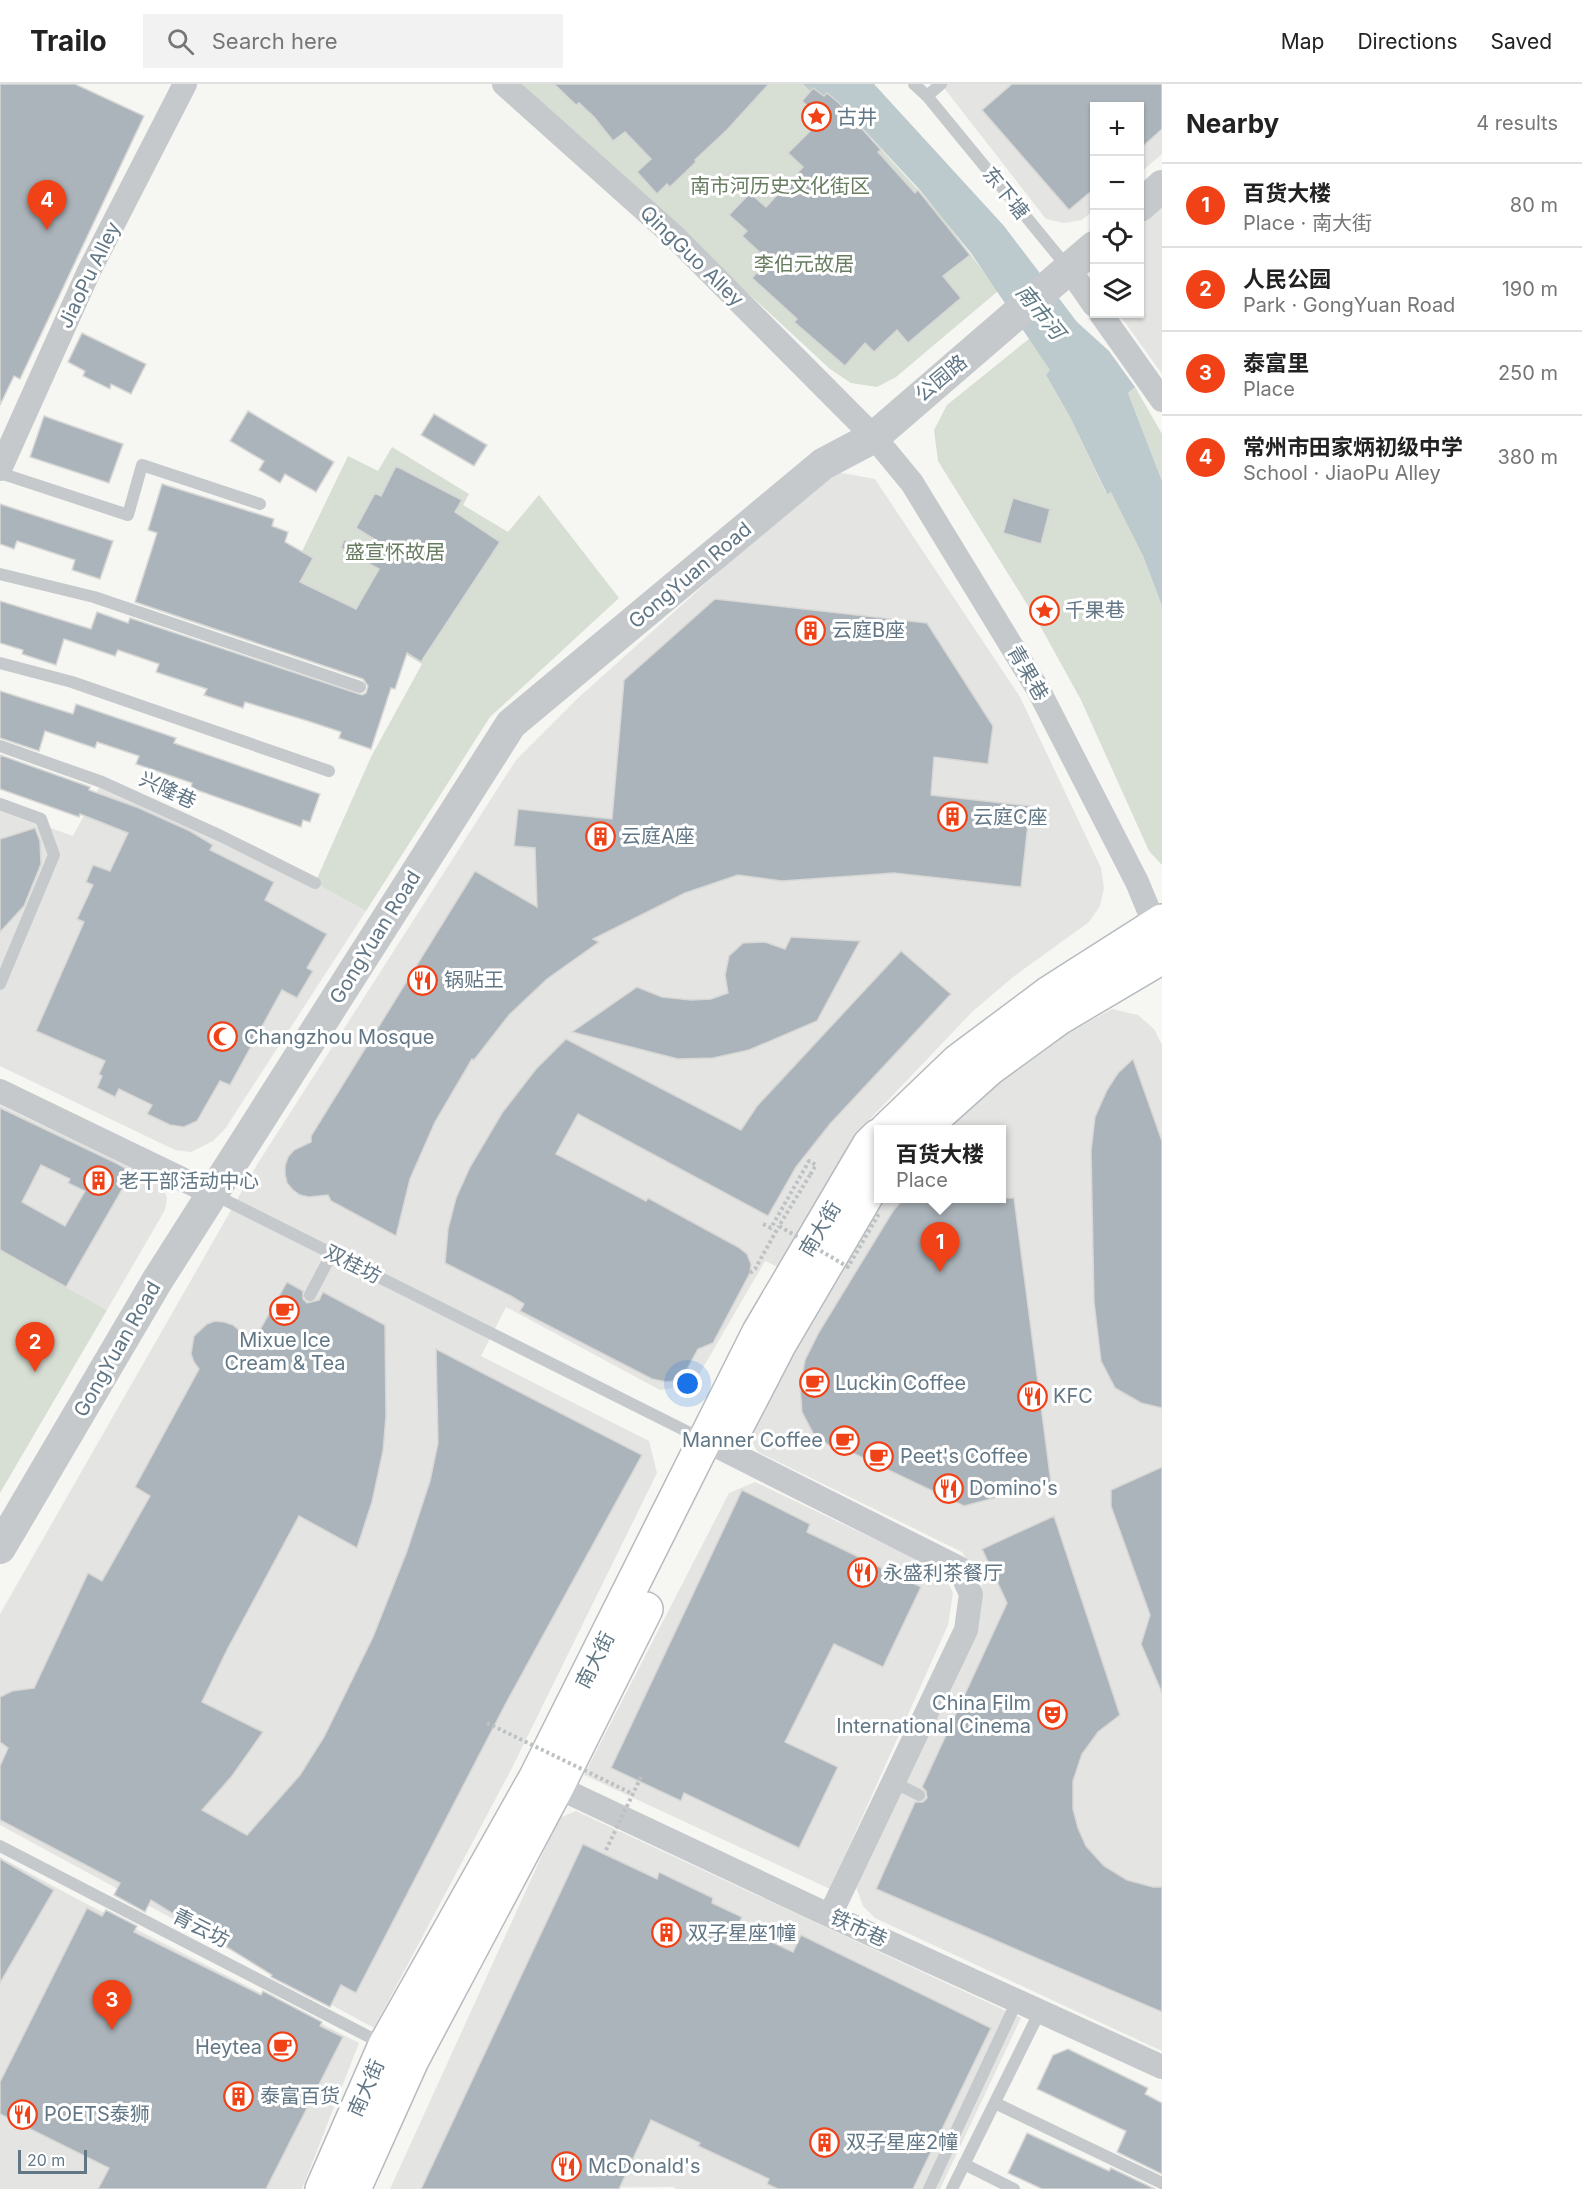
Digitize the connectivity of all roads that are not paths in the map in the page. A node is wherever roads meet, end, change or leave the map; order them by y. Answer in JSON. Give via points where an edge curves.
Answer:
{"nodes":[{"id":1,"x":185,"y":84,"type":"edge"},
{"id":2,"x":504,"y":84,"type":"edge"},
{"id":3,"x":914,"y":84,"type":"edge"},
{"id":4,"x":941,"y":84,"type":"edge"},
{"id":5,"x":927,"y":96,"type":"junction"},
{"id":6,"x":1162,"y":186,"type":"edge"},
{"id":7,"x":1144,"y":202,"type":"edge"},
{"id":8,"x":1090,"y":251,"type":"edge"},
{"id":9,"x":1062,"y":275,"type":"junction"},
{"id":10,"x":1090,"y":300,"type":"edge"},
{"id":11,"x":1104,"y":318,"type":"edge"},
{"id":12,"x":1162,"y":400,"type":"edge"},
{"id":13,"x":874,"y":437,"type":"junction"},
{"id":14,"x":0,"y":471,"type":"edge"},
{"id":15,"x":260,"y":504,"type":"dead end"},
{"id":16,"x":0,"y":573,"type":"edge"},
{"id":17,"x":0,"y":663,"type":"edge"},
{"id":18,"x":360,"y":687,"type":"dead end"},
{"id":19,"x":0,"y":746,"type":"edge"},
{"id":20,"x":329,"y":771,"type":"dead end"},
{"id":21,"x":0,"y":804,"type":"edge"},
{"id":22,"x":315,"y":883,"type":"dead end"},
{"id":23,"x":1160,"y":930,"type":"edge"},
{"id":24,"x":1162,"y":957,"type":"edge"},
{"id":25,"x":0,"y":984,"type":"edge"},
{"id":26,"x":0,"y":1091,"type":"edge"},
{"id":27,"x":891,"y":1125,"type":"edge"},
{"id":28,"x":927,"y":1125,"type":"edge"},
{"id":29,"x":874,"y":1140,"type":"edge"},
{"id":30,"x":874,"y":1184,"type":"edge"},
{"id":31,"x":213,"y":1194,"type":"junction"},
{"id":32,"x":332,"y":1253,"type":"junction"},
{"id":33,"x":310,"y":1295,"type":"dead end"},
{"id":34,"x":715,"y":1445,"type":"junction"},
{"id":35,"x":0,"y":1548,"type":"edge"},
{"id":36,"x":893,"y":1782,"type":"junction"},
{"id":37,"x":557,"y":1787,"type":"junction"},
{"id":38,"x":919,"y":1794,"type":"dead end"},
{"id":39,"x":0,"y":1846,"type":"edge"},
{"id":40,"x":830,"y":1915,"type":"junction"},
{"id":41,"x":1017,"y":2001,"type":"junction"},
{"id":42,"x":1040,"y":2011,"type":"junction"},
{"id":43,"x":385,"y":2045,"type":"junction"},
{"id":44,"x":1162,"y":2067,"type":"edge"},
{"id":45,"x":995,"y":2103,"type":"junction"},
{"id":46,"x":964,"y":2164,"type":"junction"},
{"id":47,"x":1162,"y":2183,"type":"edge"},
{"id":48,"x":322,"y":2189,"type":"edge"},
{"id":49,"x":354,"y":2189,"type":"edge"},
{"id":50,"x":929,"y":2189,"type":"edge"},
{"id":51,"x":952,"y":2189,"type":"edge"},
{"id":52,"x":1014,"y":2189,"type":"edge"}],
"edges":[{"from":1,"to":14,"type":"street","name":"JiaoPu Alley","via":[[89,271]]},
{"from":2,"to":13,"type":"street","name":"QingGuo Alley","via":[[675,237]]},
{"from":3,"to":5,"type":"lane","name":"东下塘"},
{"from":4,"to":5,"type":"lane"},
{"from":5,"to":9,"type":"lane","name":"东下塘"},
{"from":6,"to":7,"type":"street"},
{"from":8,"to":9,"type":"street"},
{"from":9,"to":10,"type":"street","name":"东下塘"},
{"from":9,"to":13,"type":"street","name":"公园路"},
{"from":11,"to":12,"type":"street"},
{"from":13,"to":23,"type":"street","name":"青果巷","via":[[912,483],[1039,691]]},
{"from":13,"to":31,"type":"street","name":"GongYuan Road","via":[[823,464],[511,724]]},
{"from":14,"to":15,"type":"lane","via":[[128,515],[142,465]]},
{"from":16,"to":18,"type":"lane","via":[[94,597]]},
{"from":17,"to":20,"type":"lane","via":[[72,682]]},
{"from":19,"to":22,"type":"lane","name":"兴隆巷","via":[[102,782]]},
{"from":21,"to":25,"type":"lane","via":[[41,819],[54,855]]},
{"from":23,"to":27,"type":"main road","via":[[1049,993],[958,1061]]},
{"from":24,"to":28,"type":"main road","via":[[1050,1024],[989,1069]]},
{"from":26,"to":31,"type":"street","name":"双桂坊"},
{"from":29,"to":34,"type":"main road","name":"南大街","via":[[759,1332]]},
{"from":30,"to":34,"type":"main road","name":"南大街"},
{"from":31,"to":32,"type":"lane","name":"双桂坊"},
{"from":31,"to":35,"type":"street","name":"GongYuan Road","via":[[157,1281]]},
{"from":32,"to":33,"type":"lane"},
{"from":32,"to":34,"type":"lane","name":"双桂坊"},
{"from":34,"to":36,"type":"street","via":[[959,1568],[970,1594],[966,1630]]},
{"from":34,"to":37,"type":"main road","name":"南大街"},
{"from":34,"to":43,"type":"main road","name":"南大街","via":[[536,1777]]},
{"from":36,"to":38,"type":"lane"},
{"from":36,"to":40,"type":"street"},
{"from":37,"to":40,"type":"street","name":"铁市巷"},
{"from":37,"to":49,"type":"main road","name":"南大街","via":[[412,2060]]},
{"from":39,"to":43,"type":"lane","name":"青云坊"},
{"from":40,"to":41,"type":"street","name":"铁市巷"},
{"from":41,"to":42,"type":"street","name":"铁市巷"},
{"from":41,"to":50,"type":"lane"},
{"from":42,"to":44,"type":"street","name":"铁市巷"},
{"from":42,"to":45,"type":"lane"},
{"from":43,"to":48,"type":"main road","name":"南大街"},
{"from":45,"to":46,"type":"lane"},
{"from":45,"to":47,"type":"lane"},
{"from":46,"to":51,"type":"lane"},
{"from":46,"to":52,"type":"lane"}]}
